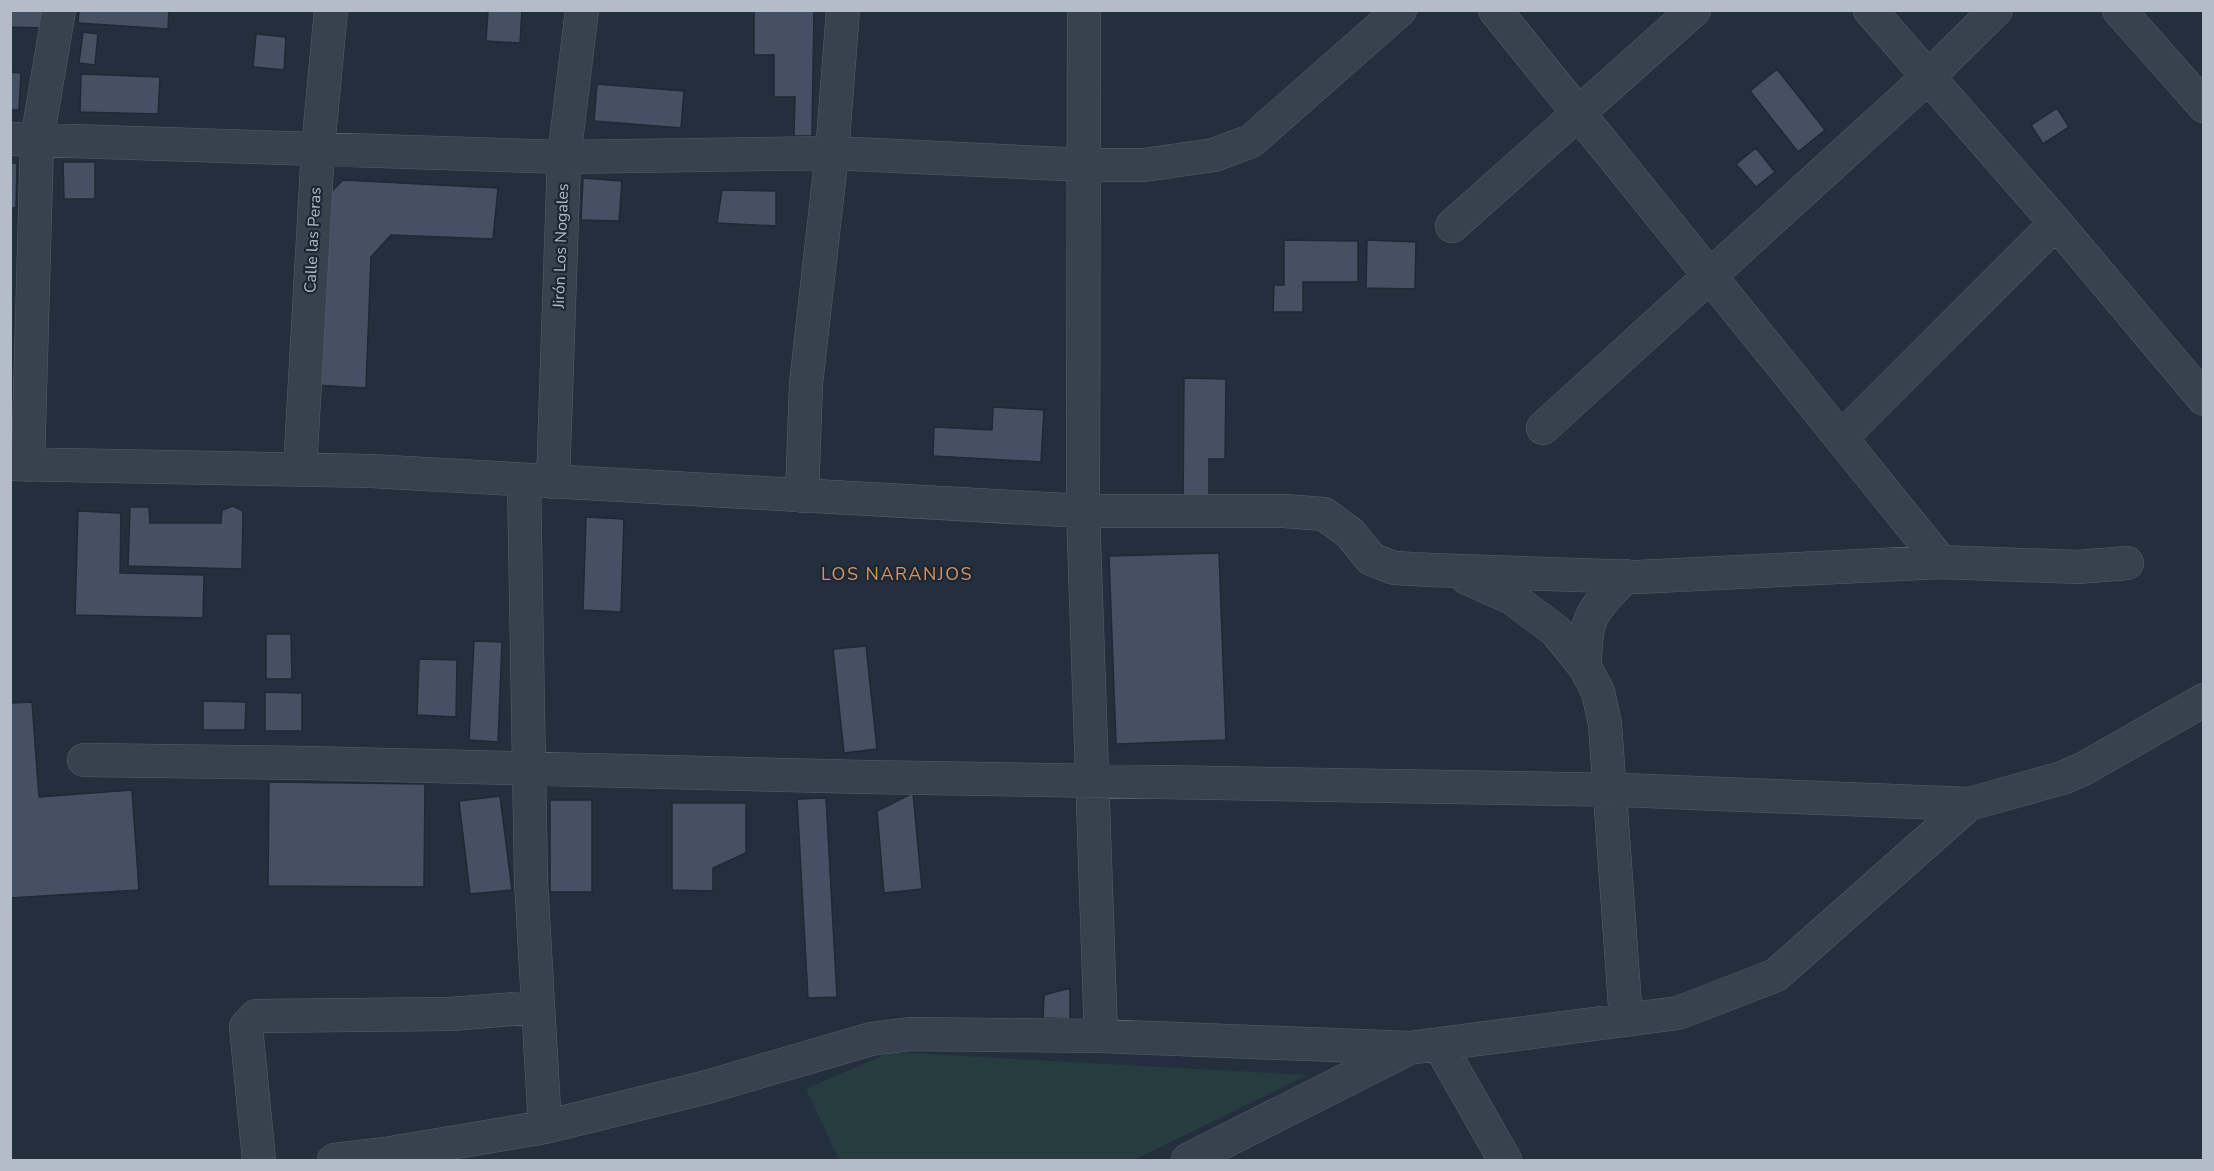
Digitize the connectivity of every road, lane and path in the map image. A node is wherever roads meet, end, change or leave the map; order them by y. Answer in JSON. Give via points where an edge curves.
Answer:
{"nodes":[{"id":1,"x":59,"y":10,"type":"edge"},
{"id":2,"x":332,"y":10,"type":"edge"},
{"id":3,"x":582,"y":10,"type":"edge"},
{"id":4,"x":843,"y":10,"type":"edge"},
{"id":5,"x":1084,"y":10,"type":"edge"},
{"id":6,"x":1400,"y":10,"type":"edge"},
{"id":7,"x":1495,"y":10,"type":"edge"},
{"id":8,"x":1694,"y":10,"type":"edge"},
{"id":9,"x":1870,"y":10,"type":"edge"},
{"id":10,"x":1996,"y":10,"type":"edge"},
{"id":11,"x":2119,"y":10,"type":"edge"},
{"id":12,"x":1928,"y":76,"type":"junction"},
{"id":13,"x":2204,"y":106,"type":"edge"},
{"id":14,"x":1579,"y":115,"type":"junction"},
{"id":15,"x":24,"y":139,"type":"edge"},
{"id":16,"x":318,"y":148,"type":"junction"},
{"id":17,"x":832,"y":153,"type":"junction"},
{"id":18,"x":564,"y":157,"type":"junction"},
{"id":19,"x":1085,"y":165,"type":"junction"},
{"id":20,"x":2056,"y":223,"type":"junction"},
{"id":21,"x":1452,"y":226,"type":"dead end"},
{"id":22,"x":1709,"y":275,"type":"junction"},
{"id":23,"x":2204,"y":399,"type":"edge"},
{"id":24,"x":1543,"y":428,"type":"dead end"},
{"id":25,"x":1841,"y":438,"type":"junction"},
{"id":26,"x":19,"y":465,"type":"edge"},
{"id":27,"x":300,"y":470,"type":"junction"},
{"id":28,"x":538,"y":481,"type":"junction"},
{"id":29,"x":802,"y":495,"type":"junction"},
{"id":30,"x":1083,"y":511,"type":"junction"},
{"id":31,"x":1941,"y":562,"type":"junction"},
{"id":32,"x":2127,"y":562,"type":"dead end"},
{"id":33,"x":1451,"y":571,"type":"junction"},
{"id":34,"x":1626,"y":576,"type":"junction"},
{"id":35,"x":1585,"y":667,"type":"junction"},
{"id":36,"x":2204,"y":700,"type":"edge"},
{"id":37,"x":84,"y":760,"type":"dead end"},
{"id":38,"x":529,"y":769,"type":"junction"},
{"id":39,"x":1092,"y":782,"type":"junction"},
{"id":40,"x":1609,"y":790,"type":"junction"},
{"id":41,"x":1969,"y":804,"type":"junction"},
{"id":42,"x":537,"y":1006,"type":"junction"},
{"id":43,"x":1626,"y":1020,"type":"junction"},
{"id":44,"x":1101,"y":1036,"type":"junction"},
{"id":45,"x":1424,"y":1046,"type":"junction"},
{"id":46,"x":545,"y":1127,"type":"junction"},
{"id":47,"x":387,"y":1157,"type":"edge"},
{"id":48,"x":259,"y":1161,"type":"edge"},
{"id":49,"x":334,"y":1161,"type":"edge"},
{"id":50,"x":1188,"y":1161,"type":"edge"},
{"id":51,"x":1505,"y":1161,"type":"edge"}],
"edges":[{"from":1,"to":15,"type":"street"},
{"from":2,"to":16,"type":"street","name":"Calle las Peras"},
{"from":3,"to":18,"type":"street","name":"Jirón Los Nogales"},
{"from":4,"to":17,"type":"street"},
{"from":5,"to":19,"type":"street"},
{"from":6,"to":19,"type":"street","via":[[1251,141],[1214,155],[1156,164]]},
{"from":7,"to":14,"type":"street"},
{"from":8,"to":14,"type":"street"},
{"from":9,"to":12,"type":"street"},
{"from":10,"to":12,"type":"street"},
{"from":11,"to":13,"type":"street"},
{"from":12,"to":20,"type":"street"},
{"from":12,"to":22,"type":"street"},
{"from":14,"to":21,"type":"street"},
{"from":14,"to":22,"type":"street"},
{"from":15,"to":16,"type":"street"},
{"from":15,"to":26,"type":"street"},
{"from":16,"to":18,"type":"street"},
{"from":16,"to":27,"type":"street","name":"Calle las Peras"},
{"from":17,"to":18,"type":"street"},
{"from":17,"to":19,"type":"street"},
{"from":17,"to":29,"type":"street","via":[[806,384]]},
{"from":18,"to":28,"type":"street","name":"Jirón Los Nogales"},
{"from":19,"to":30,"type":"street"},
{"from":20,"to":23,"type":"street"},
{"from":20,"to":25,"type":"street"},
{"from":22,"to":24,"type":"street"},
{"from":22,"to":25,"type":"street"},
{"from":25,"to":31,"type":"street"},
{"from":26,"to":27,"type":"street"},
{"from":27,"to":28,"type":"street"},
{"from":28,"to":29,"type":"street"},
{"from":28,"to":38,"type":"street","name":"Jirón Los Nogales"},
{"from":29,"to":30,"type":"street"},
{"from":30,"to":33,"type":"street","via":[[1324,514],[1350,532],[1371,559],[1394,568]]},
{"from":30,"to":39,"type":"street"},
{"from":31,"to":32,"type":"street","via":[[2078,567]]},
{"from":31,"to":34,"type":"street"},
{"from":33,"to":34,"type":"street"},
{"from":33,"to":35,"type":"street","via":[[1512,598],[1556,631]]},
{"from":34,"to":35,"type":"street","via":[[1588,621]]},
{"from":35,"to":40,"type":"street","via":[[1598,692],[1605,724]]},
{"from":36,"to":41,"type":"street","via":[[2083,769]]},
{"from":37,"to":38,"type":"street"},
{"from":38,"to":39,"type":"street"},
{"from":38,"to":42,"type":"street","name":"Jirón Los Nogales"},
{"from":39,"to":40,"type":"street"},
{"from":39,"to":44,"type":"street"},
{"from":40,"to":41,"type":"street"},
{"from":40,"to":43,"type":"street"},
{"from":41,"to":43,"type":"street","via":[[1776,975],[1678,1013]]},
{"from":42,"to":46,"type":"street","name":"Jirón Los Nogales"},
{"from":42,"to":48,"type":"street","via":[[451,1014],[256,1016],[246,1027]]},
{"from":43,"to":45,"type":"street"},
{"from":44,"to":45,"type":"street"},
{"from":44,"to":46,"type":"street","via":[[910,1035],[871,1039],[707,1087]]},
{"from":45,"to":50,"type":"street"},
{"from":45,"to":51,"type":"street"},
{"from":46,"to":47,"type":"street"},
{"from":47,"to":49,"type":"street"}]}
